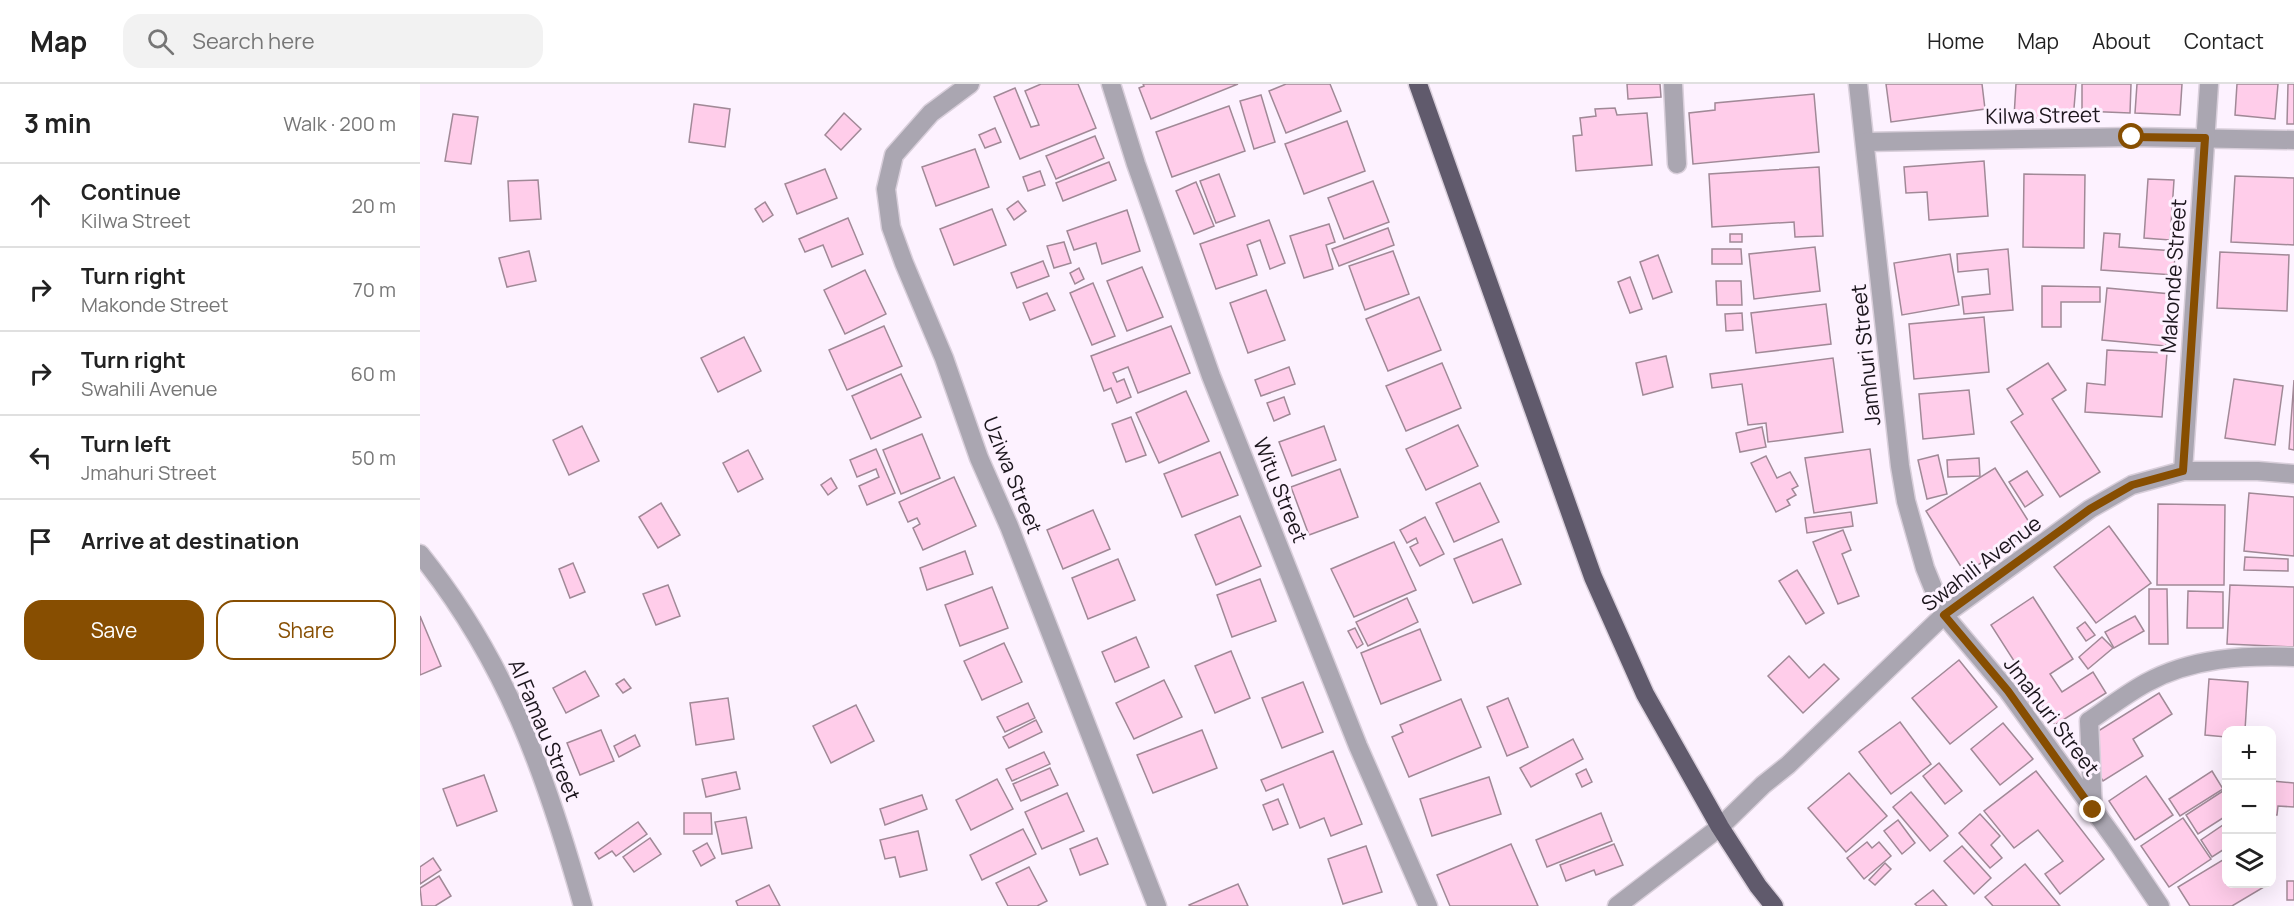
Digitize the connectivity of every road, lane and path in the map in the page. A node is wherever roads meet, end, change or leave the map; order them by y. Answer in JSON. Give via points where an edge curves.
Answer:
{"nodes":[{"id":1,"x":970,"y":84,"type":"edge"},
{"id":2,"x":1111,"y":84,"type":"edge"},
{"id":3,"x":1418,"y":84,"type":"edge"},
{"id":4,"x":1673,"y":84,"type":"edge"},
{"id":5,"x":1858,"y":84,"type":"edge"},
{"id":6,"x":2209,"y":84,"type":"edge"},
{"id":7,"x":2205,"y":138,"type":"junction"},
{"id":8,"x":2294,"y":140,"type":"edge"},
{"id":9,"x":1864,"y":142,"type":"junction"},
{"id":10,"x":1677,"y":164,"type":"dead end"},
{"id":11,"x":2183,"y":471,"type":"junction"},
{"id":12,"x":2294,"y":474,"type":"edge"},
{"id":13,"x":420,"y":554,"type":"edge"},
{"id":14,"x":1944,"y":615,"type":"junction"},
{"id":15,"x":2294,"y":657,"type":"edge"},
{"id":16,"x":2093,"y":810,"type":"junction"},
{"id":17,"x":1720,"y":827,"type":"junction"},
{"id":18,"x":583,"y":906,"type":"edge"},
{"id":19,"x":1157,"y":906,"type":"edge"},
{"id":20,"x":1428,"y":906,"type":"edge"},
{"id":21,"x":1617,"y":906,"type":"edge"},
{"id":22,"x":1774,"y":906,"type":"edge"},
{"id":23,"x":2160,"y":906,"type":"edge"}],
"edges":[{"from":1,"to":19,"type":"street","name":"Uziwa Street","via":[[931,113],[894,155],[886,189],[891,227]]},
{"from":2,"to":20,"type":"street","name":"Witu Street","via":[[1211,376],[1358,746]]},
{"from":3,"to":17,"type":"highway","via":[[1593,577],[1645,694]]},
{"from":4,"to":10,"type":"street"},
{"from":5,"to":9,"type":"street","name":"Jamhuri Street"},
{"from":6,"to":7,"type":"street","name":"Makonde Street"},
{"from":7,"to":8,"type":"street","name":"Kilwa Street"},
{"from":7,"to":9,"type":"street","name":"Kilwa Street"},
{"from":7,"to":11,"type":"street","name":"Makonde Street"},
{"from":9,"to":14,"type":"street","name":"Jamhuri Street","via":[[1899,466],[1925,568]]},
{"from":11,"to":12,"type":"street","name":"Swahili Avenue"},
{"from":11,"to":14,"type":"street","name":"Swahili Avenue","via":[[2132,485],[2090,509]]},
{"from":13,"to":18,"type":"street","name":"Al Famau Street","via":[[488,653],[525,729],[558,818]]},
{"from":14,"to":16,"type":"street","name":"Jmahuri Street","via":[[2008,691]]},
{"from":14,"to":17,"type":"street","name":"Swahili Avenue"},
{"from":15,"to":16,"type":"street","via":[[2253,655],[2189,666],[2149,681],[2089,721]]},
{"from":16,"to":23,"type":"street","name":"Jmahuri Street"},
{"from":17,"to":21,"type":"street","name":"Swahili Avenue"},
{"from":17,"to":22,"type":"highway"}]}
